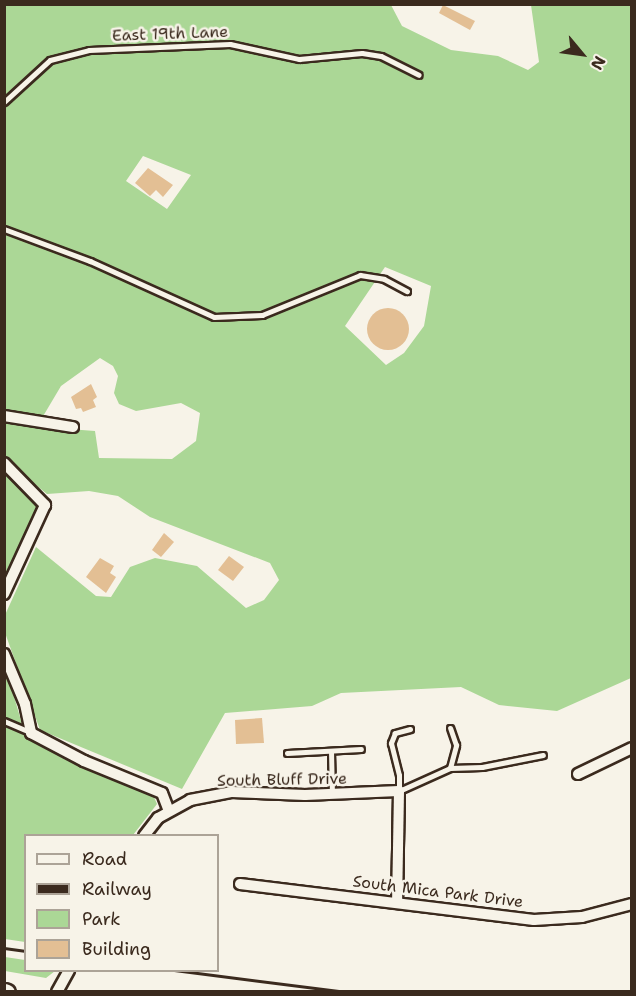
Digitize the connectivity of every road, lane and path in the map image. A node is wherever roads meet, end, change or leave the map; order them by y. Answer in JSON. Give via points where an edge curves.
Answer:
{"nodes":[{"id":1,"x":419,"y":75,"type":"dead end"},
{"id":2,"x":4,"y":102,"type":"edge"},
{"id":3,"x":4,"y":229,"type":"edge"},
{"id":4,"x":407,"y":291,"type":"dead end"},
{"id":5,"x":4,"y":416,"type":"edge"},
{"id":6,"x":74,"y":427,"type":"dead end"},
{"id":7,"x":4,"y":463,"type":"edge"},
{"id":8,"x":4,"y":594,"type":"edge"},
{"id":9,"x":4,"y":654,"type":"edge"},
{"id":10,"x":4,"y":721,"type":"edge"},
{"id":11,"x":450,"y":728,"type":"dead end"},
{"id":12,"x":410,"y":729,"type":"dead end"},
{"id":13,"x":31,"y":733,"type":"junction"},
{"id":14,"x":632,"y":748,"type":"edge"},
{"id":15,"x":361,"y":749,"type":"dead end"},
{"id":16,"x":331,"y":751,"type":"junction"},
{"id":17,"x":287,"y":753,"type":"dead end"},
{"id":18,"x":543,"y":755,"type":"dead end"},
{"id":19,"x":450,"y":768,"type":"junction"},
{"id":20,"x":578,"y":774,"type":"dead end"},
{"id":21,"x":399,"y":791,"type":"junction"},
{"id":22,"x":332,"y":794,"type":"junction"},
{"id":23,"x":169,"y":811,"type":"junction"},
{"id":24,"x":146,"y":834,"type":"edge"},
{"id":25,"x":240,"y":884,"type":"dead end"},
{"id":26,"x":397,"y":901,"type":"junction"},
{"id":27,"x":632,"y":904,"type":"edge"},
{"id":28,"x":68,"y":972,"type":"edge"},
{"id":29,"x":57,"y":992,"type":"edge"}],
"edges":[{"from":1,"to":2,"type":"lane","name":"East 19th Lane","via":[[373,54],[299,59],[230,44],[89,50],[50,60]]},
{"from":3,"to":4,"type":"lane","via":[[90,261],[214,317],[262,315],[360,275],[384,279]]},
{"from":5,"to":6,"type":"street"},
{"from":7,"to":8,"type":"street","via":[[45,505]]},
{"from":9,"to":13,"type":"street","via":[[25,704]]},
{"from":10,"to":13,"type":"lane"},
{"from":11,"to":19,"type":"lane","via":[[456,741]]},
{"from":12,"to":21,"type":"lane","via":[[395,734],[391,743]]},
{"from":13,"to":23,"type":"street","via":[[84,761],[162,793]]},
{"from":14,"to":20,"type":"street"},
{"from":15,"to":16,"type":"lane"},
{"from":16,"to":17,"type":"lane"},
{"from":16,"to":22,"type":"lane"},
{"from":18,"to":19,"type":"lane","via":[[482,767]]},
{"from":19,"to":21,"type":"lane"},
{"from":21,"to":22,"type":"street","name":"South Bluff Drive"},
{"from":21,"to":26,"type":"street"},
{"from":22,"to":23,"type":"street","name":"South Bluff Drive","via":[[232,792],[190,800]]},
{"from":23,"to":24,"type":"street"},
{"from":25,"to":26,"type":"street","name":"South Mica Park Drive"},
{"from":26,"to":27,"type":"street","name":"South Mica Park Drive","via":[[534,920],[582,917]]},
{"from":28,"to":29,"type":"street"}]}
